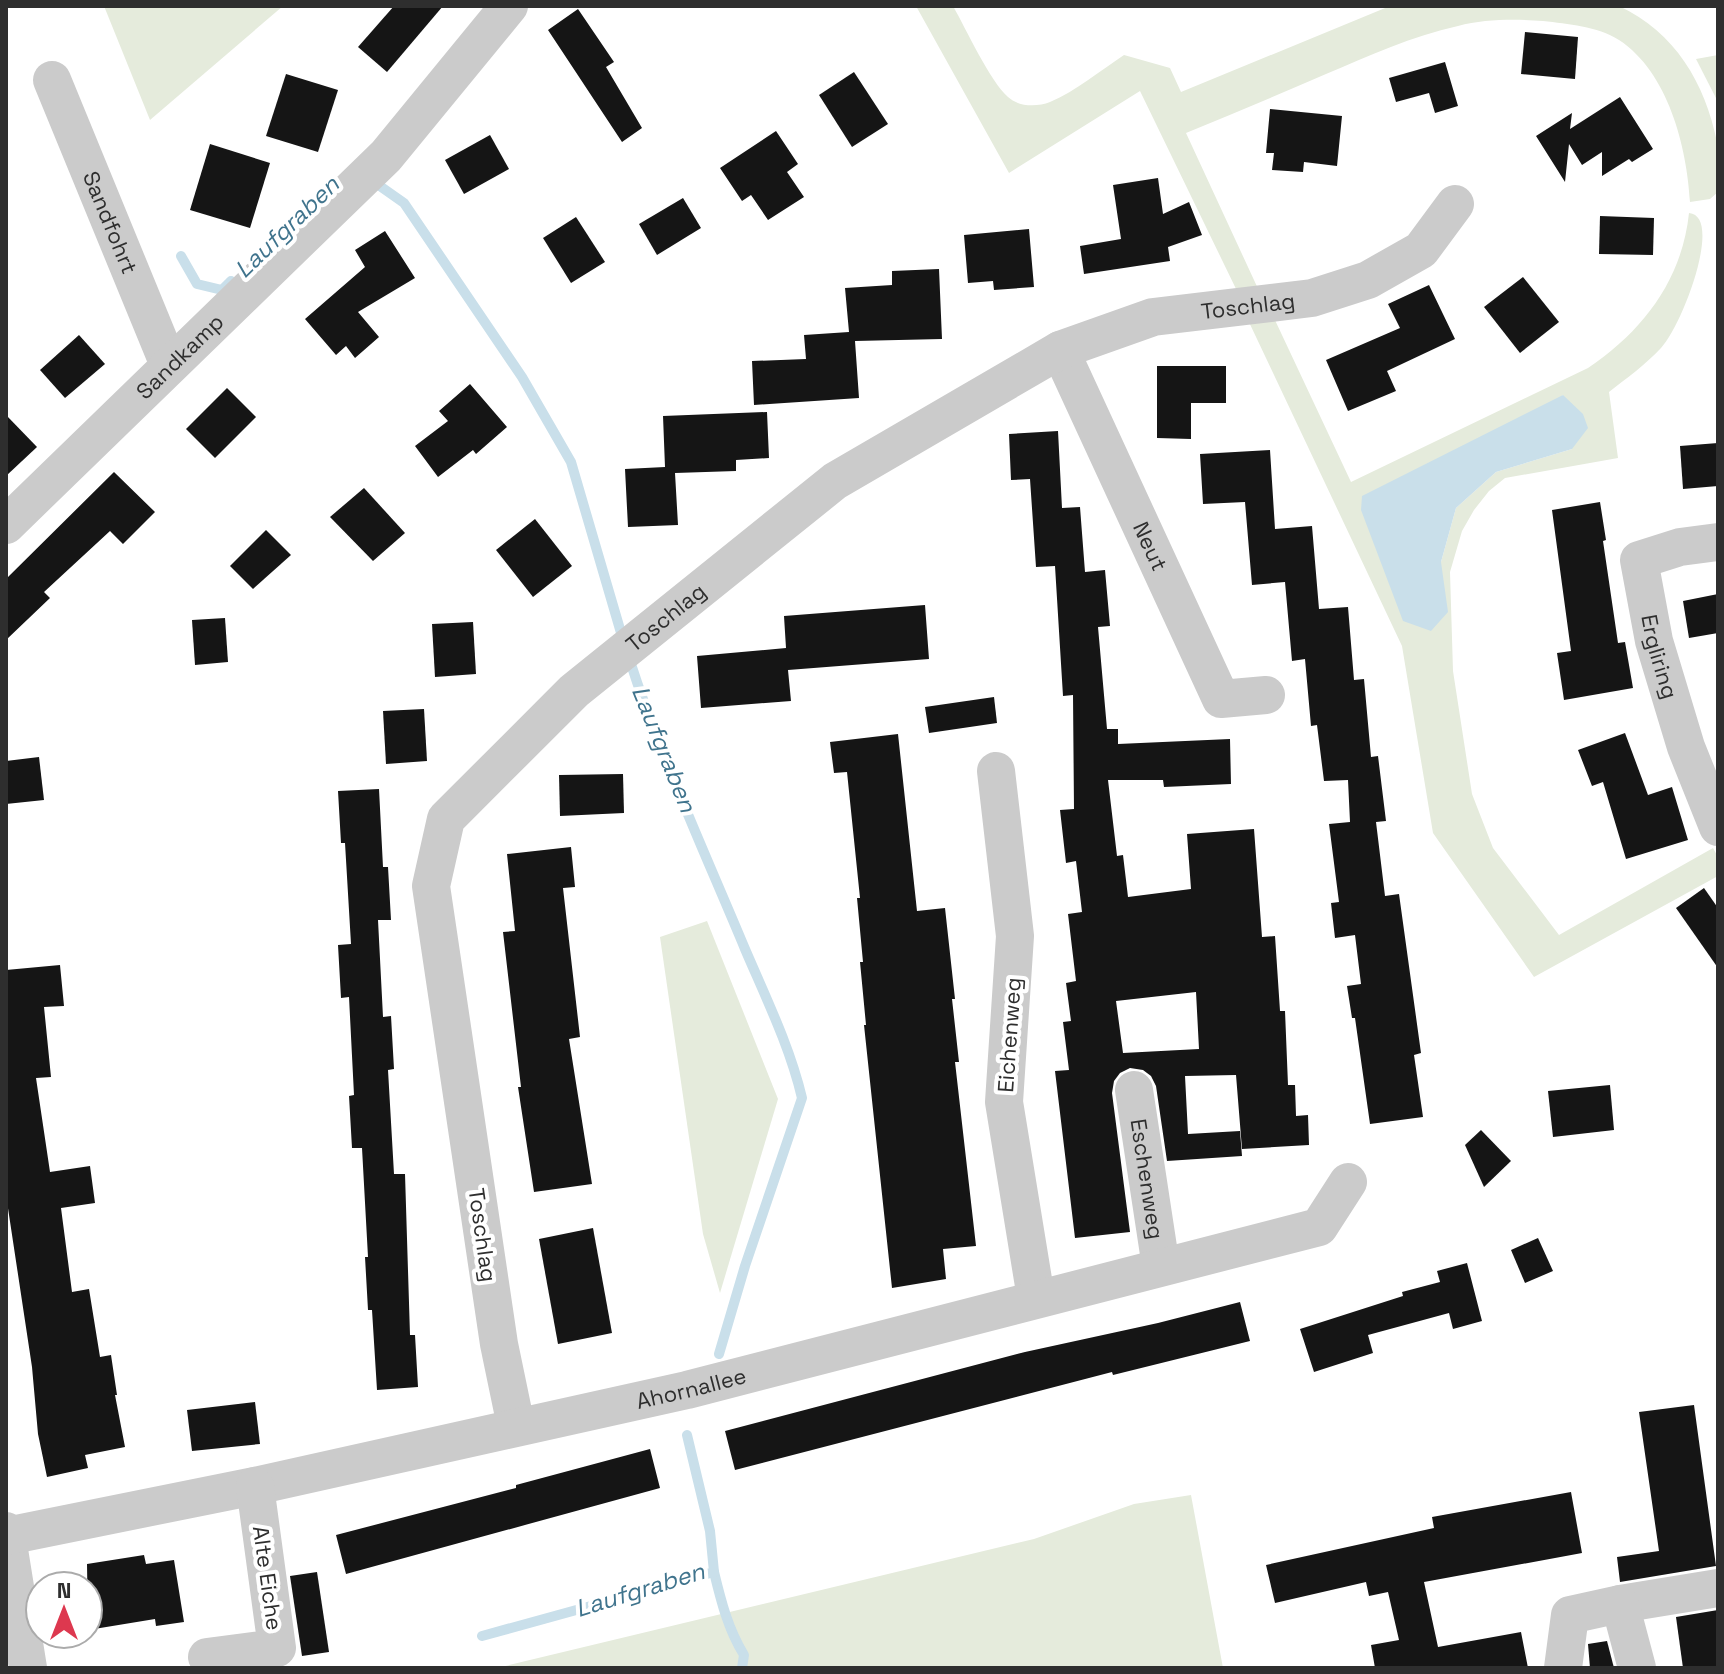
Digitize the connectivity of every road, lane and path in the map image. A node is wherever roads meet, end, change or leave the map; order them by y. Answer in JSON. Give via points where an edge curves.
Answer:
{"nodes":[{"id":1,"x":509,"y":6,"type":"edge"},
{"id":2,"x":52,"y":80,"type":"dead end"},
{"id":3,"x":1455,"y":204,"type":"dead end"},
{"id":4,"x":1060,"y":350,"type":"junction"},
{"id":5,"x":169,"y":365,"type":"junction"},
{"id":6,"x":6,"y":525,"type":"edge"},
{"id":7,"x":1718,"y":542,"type":"edge"},
{"id":8,"x":1266,"y":695,"type":"dead end"},
{"id":9,"x":996,"y":771,"type":"dead end"},
{"id":10,"x":1718,"y":827,"type":"edge"},
{"id":11,"x":1134,"y":1090,"type":"dead end"},
{"id":12,"x":1348,"y":1182,"type":"dead end"},
{"id":13,"x":1161,"y":1267,"type":"junction"},
{"id":14,"x":1036,"y":1298,"type":"junction"},
{"id":15,"x":516,"y":1426,"type":"junction"},
{"id":16,"x":255,"y":1486,"type":"junction"},
{"id":17,"x":6,"y":1533,"type":"edge"},
{"id":18,"x":1718,"y":1588,"type":"edge"},
{"id":19,"x":1620,"y":1604,"type":"junction"},
{"id":20,"x":207,"y":1657,"type":"dead end"},
{"id":21,"x":28,"y":1668,"type":"edge"},
{"id":22,"x":1563,"y":1668,"type":"edge"},
{"id":23,"x":1637,"y":1668,"type":"edge"}],
"edges":[{"from":1,"to":5,"type":"street","name":"Sandkamp","via":[[386,156]]},
{"from":2,"to":5,"type":"street","name":"Sandfohrt"},
{"from":3,"to":4,"type":"street","name":"Toschlag","via":[[1421,250],[1368,280],[1312,298],[1153,317]]},
{"from":4,"to":8,"type":"street","name":"Neut","via":[[1221,699]]},
{"from":4,"to":15,"type":"street","name":"Toschlag","via":[[835,481],[574,691],[446,819],[431,886],[499,1344]]},
{"from":5,"to":6,"type":"street","name":"Sandkamp"},
{"from":7,"to":10,"type":"street","name":"Ergliring","via":[[1639,560],[1654,641],[1686,747]]},
{"from":9,"to":14,"type":"street","name":"Eichenweg","via":[[1015,936],[1004,1102]]},
{"from":11,"to":13,"type":"street","name":"Eschenweg"},
{"from":12,"to":13,"type":"street","name":"Ahornallee","via":[[1319,1227]]},
{"from":13,"to":14,"type":"street","name":"Ahornallee"},
{"from":14,"to":15,"type":"street","name":"Ahornallee","via":[[687,1390]]},
{"from":15,"to":16,"type":"street","name":"Ahornallee"},
{"from":16,"to":17,"type":"street","name":"Ahornallee"},
{"from":16,"to":20,"type":"street","name":"Alte Eiche","via":[[277,1648]]},
{"from":17,"to":21,"type":"street"},
{"from":18,"to":19,"type":"street"},
{"from":19,"to":22,"type":"street","via":[[1570,1615]]},
{"from":19,"to":23,"type":"street"}]}
